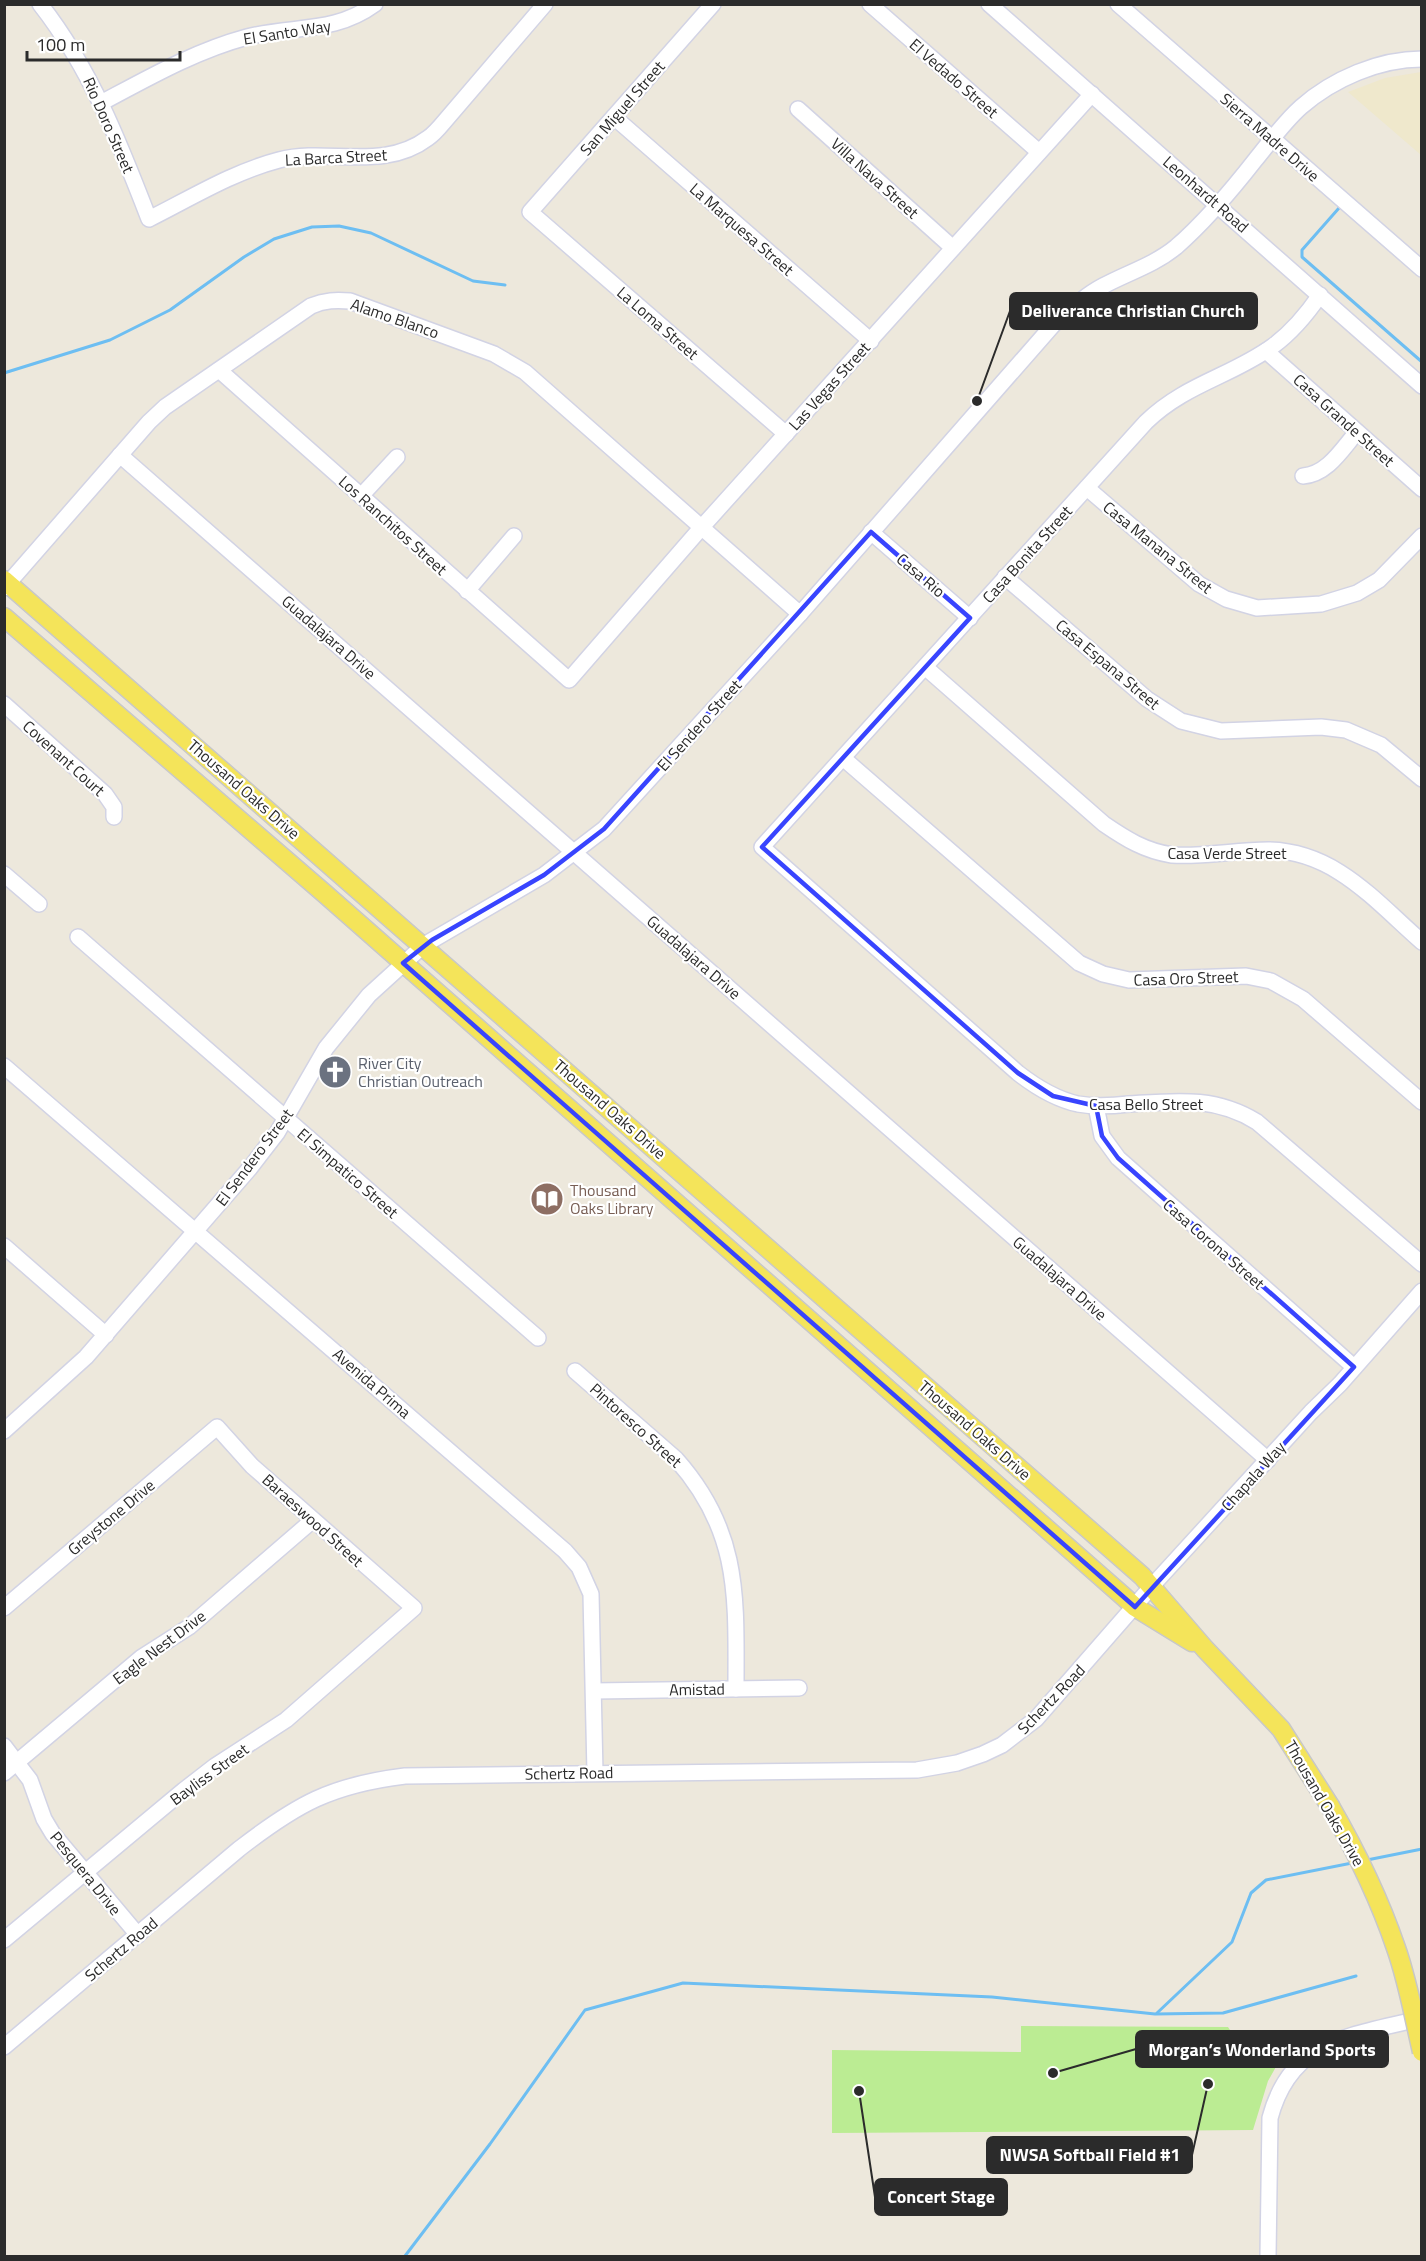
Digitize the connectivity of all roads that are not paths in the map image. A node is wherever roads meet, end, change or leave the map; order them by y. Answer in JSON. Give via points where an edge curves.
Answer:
{"nodes":[{"id":1,"x":40,"y":4,"type":"edge"},
{"id":2,"x":375,"y":4,"type":"edge"},
{"id":3,"x":544,"y":4,"type":"edge"},
{"id":4,"x":713,"y":4,"type":"edge"},
{"id":5,"x":870,"y":4,"type":"edge"},
{"id":6,"x":989,"y":4,"type":"edge"},
{"id":7,"x":1118,"y":4,"type":"edge"},
{"id":8,"x":1422,"y":58,"type":"edge"},
{"id":9,"x":1092,"y":94,"type":"junction"},
{"id":10,"x":100,"y":103,"type":"junction"},
{"id":11,"x":798,"y":109,"type":"dead end"},
{"id":12,"x":614,"y":117,"type":"junction"},
{"id":13,"x":1272,"y":140,"type":"junction"},
{"id":14,"x":1039,"y":152,"type":"junction"},
{"id":15,"x":1219,"y":206,"type":"junction"},
{"id":16,"x":530,"y":212,"type":"joint"},
{"id":17,"x":149,"y":219,"type":"joint"},
{"id":18,"x":953,"y":248,"type":"junction"},
{"id":19,"x":1422,"y":269,"type":"edge"},
{"id":20,"x":1320,"y":295,"type":"junction"},
{"id":21,"x":871,"y":341,"type":"junction"},
{"id":22,"x":1266,"y":351,"type":"junction"},
{"id":23,"x":219,"y":370,"type":"junction"},
{"id":24,"x":1422,"y":386,"type":"edge"},
{"id":25,"x":1357,"y":432,"type":"junction"},
{"id":26,"x":786,"y":434,"type":"junction"},
{"id":27,"x":120,"y":455,"type":"junction"},
{"id":28,"x":397,"y":458,"type":"dead end"},
{"id":29,"x":1304,"y":476,"type":"dead end"},
{"id":30,"x":1087,"y":488,"type":"junction"},
{"id":31,"x":1422,"y":489,"type":"edge"},
{"id":32,"x":361,"y":496,"type":"junction"},
{"id":33,"x":701,"y":528,"type":"junction"},
{"id":34,"x":871,"y":532,"type":"junction"},
{"id":35,"x":514,"y":536,"type":"dead end"},
{"id":36,"x":1422,"y":536,"type":"edge"},
{"id":37,"x":1005,"y":577,"type":"junction"},
{"id":38,"x":6,"y":584,"type":"edge"},
{"id":39,"x":467,"y":591,"type":"junction"},
{"id":40,"x":800,"y":614,"type":"junction"},
{"id":41,"x":4,"y":616,"type":"edge"},
{"id":42,"x":970,"y":618,"type":"junction"},
{"id":43,"x":925,"y":667,"type":"junction"},
{"id":44,"x":568,"y":680,"type":"joint"},
{"id":45,"x":4,"y":704,"type":"edge"},
{"id":46,"x":843,"y":758,"type":"junction"},
{"id":47,"x":1422,"y":779,"type":"edge"},
{"id":48,"x":114,"y":817,"type":"dead end"},
{"id":49,"x":762,"y":847,"type":"joint"},
{"id":50,"x":575,"y":853,"type":"junction"},
{"id":51,"x":4,"y":874,"type":"edge"},
{"id":52,"x":39,"y":904,"type":"dead end"},
{"id":53,"x":78,"y":937,"type":"dead end"},
{"id":54,"x":1422,"y":942,"type":"edge"},
{"id":55,"x":424,"y":945,"type":"junction"},
{"id":56,"x":403,"y":963,"type":"junction"},
{"id":57,"x":4,"y":1066,"type":"edge"},
{"id":58,"x":1422,"y":1102,"type":"edge"},
{"id":59,"x":1096,"y":1106,"type":"junction"},
{"id":60,"x":286,"y":1119,"type":"junction"},
{"id":61,"x":196,"y":1230,"type":"junction"},
{"id":62,"x":4,"y":1246,"type":"edge"},
{"id":63,"x":1422,"y":1264,"type":"edge"},
{"id":64,"x":1422,"y":1291,"type":"edge"},
{"id":65,"x":106,"y":1335,"type":"junction"},
{"id":66,"x":538,"y":1338,"type":"dead end"},
{"id":67,"x":1354,"y":1367,"type":"junction"},
{"id":68,"x":575,"y":1371,"type":"dead end"},
{"id":69,"x":217,"y":1427,"type":"joint"},
{"id":70,"x":4,"y":1431,"type":"edge"},
{"id":71,"x":1268,"y":1460,"type":"junction"},
{"id":72,"x":313,"y":1520,"type":"junction"},
{"id":73,"x":1152,"y":1586,"type":"junction"},
{"id":74,"x":1135,"y":1606,"type":"junction"},
{"id":75,"x":4,"y":1608,"type":"edge"},
{"id":76,"x":414,"y":1608,"type":"joint"},
{"id":77,"x":1204,"y":1649,"type":"junction"},
{"id":78,"x":799,"y":1688,"type":"dead end"},
{"id":79,"x":736,"y":1689,"type":"junction"},
{"id":80,"x":594,"y":1691,"type":"junction"},
{"id":81,"x":4,"y":1746,"type":"edge"},
{"id":82,"x":17,"y":1762,"type":"junction"},
{"id":83,"x":4,"y":1773,"type":"edge"},
{"id":84,"x":595,"y":1773,"type":"junction"},
{"id":85,"x":85,"y":1872,"type":"junction"},
{"id":86,"x":138,"y":1935,"type":"junction"},
{"id":87,"x":4,"y":1940,"type":"edge"},
{"id":88,"x":1422,"y":2018,"type":"edge"},
{"id":89,"x":4,"y":2047,"type":"edge"},
{"id":90,"x":1422,"y":2052,"type":"edge"},
{"id":91,"x":1268,"y":2256,"type":"edge"}],
"edges":[{"from":1,"to":10,"type":"street","name":"Rio Doro Street","via":[[67,41]]},
{"from":2,"to":10,"type":"street","name":"El Santo Way","via":[[332,25],[282,30],[216,47]]},
{"from":3,"to":17,"type":"street","name":"La Barca Street","via":[[444,122],[411,148],[371,158],[333,155],[280,159],[241,173]]},
{"from":4,"to":12,"type":"street","name":"San Miguel Street"},
{"from":5,"to":14,"type":"street","name":"El Vedado Street"},
{"from":6,"to":9,"type":"street","name":"Leonhardt Road"},
{"from":7,"to":13,"type":"street","name":"Sierra Madre Drive"},
{"from":8,"to":13,"type":"street","name":"El Sendero Street","via":[[1385,63],[1340,80],[1300,108]]},
{"from":9,"to":14,"type":"street","name":"Las Vegas Street"},
{"from":9,"to":15,"type":"street","name":"Leonhardt Road"},
{"from":10,"to":17,"type":"street","name":"Rio Doro Street"},
{"from":11,"to":18,"type":"street","name":"Villa Nava Street"},
{"from":12,"to":16,"type":"street","name":"San Miguel Street"},
{"from":12,"to":21,"type":"street","name":"La Marquesa Street"},
{"from":13,"to":15,"type":"street","name":"El Sendero Street"},
{"from":13,"to":19,"type":"street","name":"Sierra Madre Drive"},
{"from":14,"to":18,"type":"street","name":"Las Vegas Street"},
{"from":15,"to":20,"type":"street","name":"Leonhardt Road"},
{"from":15,"to":34,"type":"street","name":"El Sendero Street","via":[[1163,256],[1100,287],[1053,325]]},
{"from":16,"to":26,"type":"street","name":"La Loma Street"},
{"from":18,"to":21,"type":"street","name":"Las Vegas Street"},
{"from":20,"to":22,"type":"street","name":"Casa Bonita Street","via":[[1306,315]]},
{"from":20,"to":24,"type":"street","name":"Leonhardt Road"},
{"from":21,"to":26,"type":"street","name":"Las Vegas Street"},
{"from":22,"to":25,"type":"street","name":"Casa Grande Street"},
{"from":22,"to":30,"type":"street","name":"Casa Bonita Street","via":[[1160,408]]},
{"from":23,"to":27,"type":"street","name":"Alamo Blanco","via":[[165,407]]},
{"from":23,"to":32,"type":"street","name":"Los Ranchitos Street"},
{"from":23,"to":33,"type":"street","name":"Alamo Blanco","via":[[311,306],[324,301],[350,301],[507,360]]},
{"from":25,"to":29,"type":"street","via":[[1326,468]]},
{"from":25,"to":31,"type":"street","name":"Casa Grande Street"},
{"from":26,"to":33,"type":"street","name":"Las Vegas Street"},
{"from":27,"to":38,"type":"street","name":"Alamo Blanco"},
{"from":27,"to":50,"type":"street","name":"Guadalajara Drive"},
{"from":28,"to":32,"type":"street"},
{"from":30,"to":36,"type":"street","name":"Casa Manana Street","via":[[1199,584],[1226,599],[1257,608],[1321,604],[1358,593],[1379,580]]},
{"from":30,"to":37,"type":"street","name":"Casa Bonita Street"},
{"from":32,"to":39,"type":"street","name":"Los Ranchitos Street"},
{"from":33,"to":40,"type":"street","name":"Alamo Blanco"},
{"from":33,"to":44,"type":"street","name":"Las Vegas Street"},
{"from":34,"to":40,"type":"street","name":"El Sendero Street"},
{"from":34,"to":42,"type":"street","name":"Casa Rio"},
{"from":35,"to":39,"type":"street"},
{"from":37,"to":42,"type":"street","name":"Casa Bonita Street"},
{"from":37,"to":47,"type":"street","name":"Casa Espana Street","via":[[1147,699],[1181,721],[1221,731],[1321,727],[1346,730],[1381,745]]},
{"from":38,"to":55,"type":"main road","name":"Thousand Oaks Drive"},
{"from":39,"to":44,"type":"street","name":"Los Ranchitos Street"},
{"from":40,"to":50,"type":"street","name":"El Sendero Street","via":[[604,829]]},
{"from":41,"to":56,"type":"main road","name":"Thousand Oaks Drive"},
{"from":42,"to":43,"type":"street","name":"Casa Bonita Street"},
{"from":43,"to":46,"type":"street","name":"Casa Bonita Street"},
{"from":43,"to":54,"type":"street","name":"Casa Verde Street","via":[[1104,824],[1135,844],[1172,855],[1268,850],[1314,857],[1350,879]]},
{"from":45,"to":48,"type":"street","name":"Covenant Court","via":[[105,794],[114,807]]},
{"from":46,"to":49,"type":"street","name":"Casa Bonita Street"},
{"from":46,"to":58,"type":"street","name":"Casa Oro Street","via":[[1079,963],[1129,980],[1225,975],[1271,981],[1304,999]]},
{"from":49,"to":59,"type":"street","name":"Casa Bello Street","via":[[1023,1077],[1053,1096]]},
{"from":50,"to":55,"type":"street","name":"El Sendero Street"},
{"from":50,"to":71,"type":"street","name":"Guadalajara Drive"},
{"from":51,"to":52,"type":"street"},
{"from":53,"to":60,"type":"street","name":"El Simpatico Street"},
{"from":55,"to":56,"type":"street","name":"El Sendero Street"},
{"from":55,"to":73,"type":"main road","name":"Thousand Oaks Drive"},
{"from":56,"to":60,"type":"street","name":"El Sendero Street","via":[[345,1022]]},
{"from":56,"to":74,"type":"main road","name":"Thousand Oaks Drive"},
{"from":57,"to":61,"type":"street","name":"Avenida Prima"},
{"from":59,"to":63,"type":"street","name":"Casa Bello Street","via":[[1190,1101],[1236,1111],[1257,1122]]},
{"from":59,"to":67,"type":"street","name":"Casa Corona Street","via":[[1102,1136],[1118,1158]]},
{"from":60,"to":61,"type":"street","name":"El Sendero Street"},
{"from":60,"to":66,"type":"street","name":"El Simpatico Street"},
{"from":61,"to":65,"type":"street","name":"El Sendero Street"},
{"from":61,"to":80,"type":"street","name":"Avenida Prima","via":[[572,1559],[591,1594]]},
{"from":62,"to":65,"type":"street"},
{"from":64,"to":67,"type":"street","name":"Chapala Way"},
{"from":65,"to":70,"type":"street","name":"El Sendero Street"},
{"from":67,"to":71,"type":"street","name":"Chapala Way"},
{"from":68,"to":79,"type":"street","name":"Pintoresco Street","via":[[676,1459],[715,1516],[734,1583]]},
{"from":69,"to":72,"type":"street","name":"Baraeswood Street","via":[[252,1466]]},
{"from":69,"to":75,"type":"street","name":"Greystone Drive"},
{"from":71,"to":73,"type":"street","name":"Chapala Way"},
{"from":72,"to":76,"type":"street","name":"Baraeswood Street"},
{"from":72,"to":82,"type":"street","name":"Eagle Nest Drive","via":[[189,1627],[142,1657]]},
{"from":73,"to":74,"type":"street","name":"Schertz Road"},
{"from":73,"to":77,"type":"main road","name":"Thousand Oaks Drive"},
{"from":74,"to":77,"type":"main road","name":"Thousand Oaks Drive"},
{"from":74,"to":84,"type":"street","name":"Schertz Road","via":[[1036,1719],[1002,1745],[957,1763],[917,1770]]},
{"from":76,"to":85,"type":"street","name":"Bayliss Street","via":[[286,1720],[215,1766]]},
{"from":77,"to":90,"type":"main road","name":"Thousand Oaks Drive","bridge":true,"via":[[1281,1729],[1368,1876],[1406,1979]]},
{"from":78,"to":79,"type":"street","name":"Amistad"},
{"from":79,"to":80,"type":"street","name":"Amistad"},
{"from":80,"to":84,"type":"street","name":"Avenida Prima"},
{"from":81,"to":82,"type":"street","name":"Pesquera Drive"},
{"from":82,"to":83,"type":"street","name":"Eagle Nest Drive"},
{"from":82,"to":85,"type":"street","name":"Pesquera Drive","via":[[34,1789],[44,1820]]},
{"from":84,"to":86,"type":"street","name":"Schertz Road","via":[[405,1776],[338,1789],[278,1819]]},
{"from":85,"to":86,"type":"street","name":"Pesquera Drive"},
{"from":85,"to":87,"type":"street","name":"Bayliss Street"},
{"from":86,"to":89,"type":"street","name":"Schertz Road"},
{"from":88,"to":91,"type":"street","via":[[1313,2051],[1293,2069],[1275,2097],[1270,2118]]}]}
